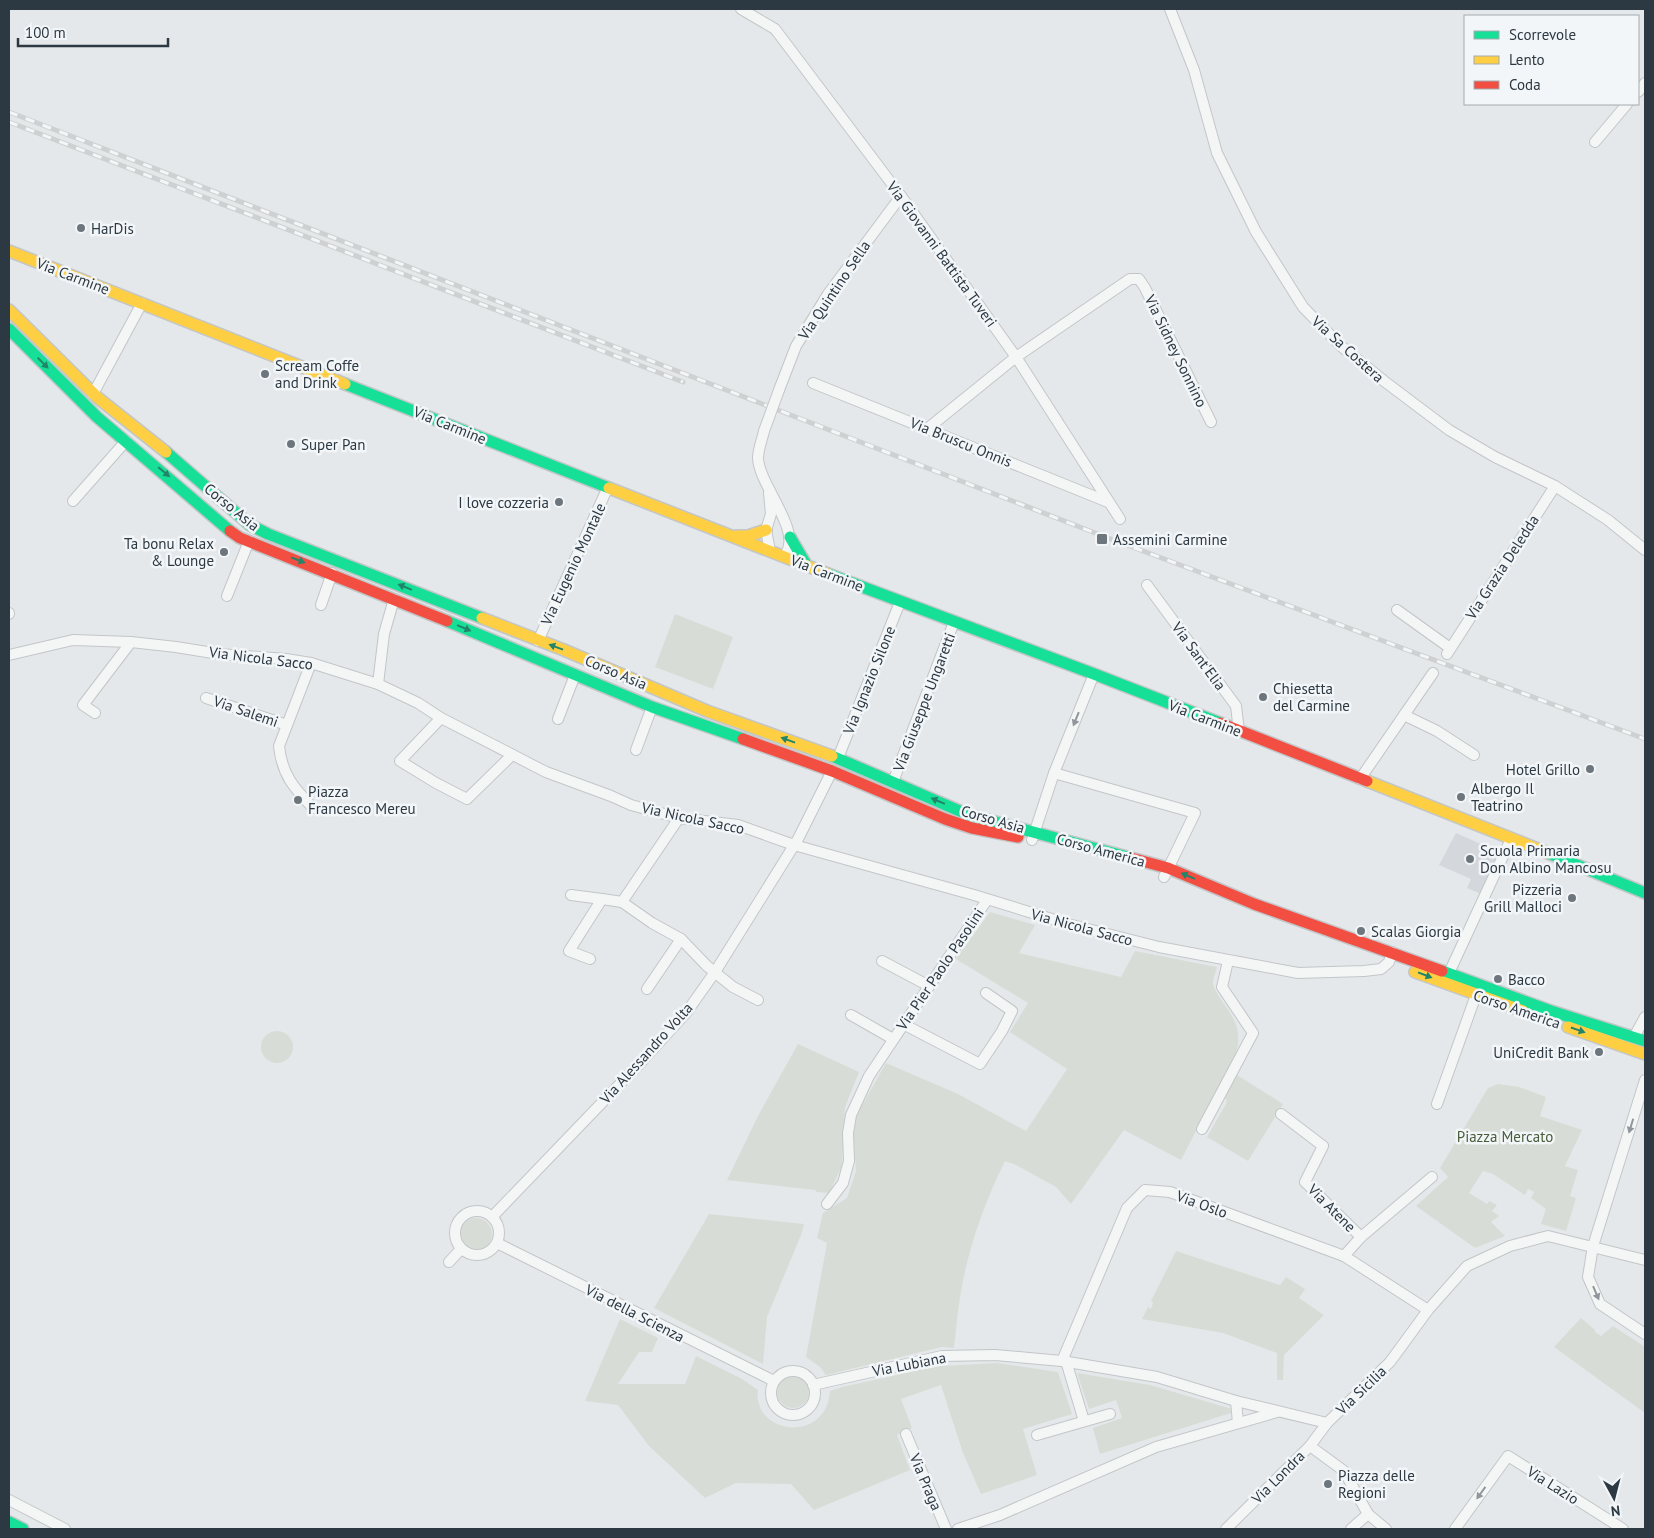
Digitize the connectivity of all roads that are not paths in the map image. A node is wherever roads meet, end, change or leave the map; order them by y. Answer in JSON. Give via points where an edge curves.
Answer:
{"nodes":[{"id":1,"x":743,"y":9,"type":"edge"},
{"id":2,"x":1170,"y":9,"type":"edge"},
{"id":3,"x":1626,"y":105,"type":"edge"},
{"id":4,"x":1595,"y":142,"type":"dead end"},
{"id":5,"x":901,"y":196,"type":"junction"},
{"id":6,"x":9,"y":251,"type":"edge"},
{"id":7,"x":142,"y":303,"type":"junction"},
{"id":8,"x":9,"y":310,"type":"edge"},
{"id":9,"x":9,"y":329,"type":"edge"},
{"id":10,"x":1016,"y":357,"type":"junction"},
{"id":11,"x":813,"y":382,"type":"dead end"},
{"id":12,"x":93,"y":394,"type":"junction"},
{"id":13,"x":1211,"y":422,"type":"dead end"},
{"id":14,"x":927,"y":429,"type":"junction"},
{"id":15,"x":126,"y":441,"type":"junction"},
{"id":16,"x":197,"y":478,"type":"junction"},
{"id":17,"x":1555,"y":486,"type":"junction"},
{"id":18,"x":608,"y":487,"type":"junction"},
{"id":19,"x":185,"y":490,"type":"junction"},
{"id":20,"x":769,"y":490,"type":"junction"},
{"id":21,"x":73,"y":501,"type":"dead end"},
{"id":22,"x":1108,"y":502,"type":"junction"},
{"id":23,"x":1120,"y":519,"type":"dead end"},
{"id":24,"x":766,"y":530,"type":"junction"},
{"id":25,"x":732,"y":536,"type":"junction"},
{"id":26,"x":790,"y":537,"type":"junction"},
{"id":27,"x":249,"y":541,"type":"junction"},
{"id":28,"x":1645,"y":550,"type":"edge"},
{"id":29,"x":770,"y":551,"type":"junction"},
{"id":30,"x":784,"y":556,"type":"junction"},
{"id":31,"x":807,"y":566,"type":"junction"},
{"id":32,"x":332,"y":573,"type":"junction"},
{"id":33,"x":1147,"y":585,"type":"dead end"},
{"id":34,"x":227,"y":596,"type":"dead end"},
{"id":35,"x":394,"y":599,"type":"junction"},
{"id":36,"x":900,"y":602,"type":"junction"},
{"id":37,"x":320,"y":605,"type":"dead end"},
{"id":38,"x":1397,"y":610,"type":"dead end"},
{"id":39,"x":954,"y":622,"type":"junction"},
{"id":40,"x":538,"y":641,"type":"junction"},
{"id":41,"x":131,"y":642,"type":"junction"},
{"id":42,"x":9,"y":655,"type":"edge"},
{"id":43,"x":311,"y":663,"type":"junction"},
{"id":44,"x":1094,"y":674,"type":"junction"},
{"id":45,"x":1433,"y":674,"type":"dead end"},
{"id":46,"x":575,"y":675,"type":"junction"},
{"id":47,"x":378,"y":684,"type":"junction"},
{"id":48,"x":206,"y":698,"type":"dead end"},
{"id":49,"x":652,"y":707,"type":"junction"},
{"id":50,"x":95,"y":713,"type":"dead end"},
{"id":51,"x":1404,"y":715,"type":"junction"},
{"id":52,"x":441,"y":718,"type":"junction"},
{"id":53,"x":558,"y":719,"type":"dead end"},
{"id":54,"x":287,"y":725,"type":"junction"},
{"id":55,"x":1239,"y":731,"type":"junction"},
{"id":56,"x":636,"y":750,"type":"dead end"},
{"id":57,"x":512,"y":754,"type":"junction"},
{"id":58,"x":1474,"y":755,"type":"dead end"},
{"id":59,"x":838,"y":758,"type":"junction"},
{"id":60,"x":832,"y":771,"type":"junction"},
{"id":61,"x":1054,"y":773,"type":"junction"},
{"id":62,"x":1360,"y":779,"type":"junction"},
{"id":63,"x":893,"y":782,"type":"junction"},
{"id":64,"x":313,"y":808,"type":"dead end"},
{"id":65,"x":679,"y":818,"type":"junction"},
{"id":66,"x":1033,"y":836,"type":"junction"},
{"id":67,"x":1511,"y":839,"type":"junction"},
{"id":68,"x":794,"y":845,"type":"junction"},
{"id":69,"x":1166,"y":872,"type":"junction"},
{"id":70,"x":1645,"y":893,"type":"edge"},
{"id":71,"x":571,"y":895,"type":"dead end"},
{"id":72,"x":602,"y":899,"type":"junction"},
{"id":73,"x":987,"y":900,"type":"junction"},
{"id":74,"x":622,"y":902,"type":"junction"},
{"id":75,"x":680,"y":939,"type":"junction"},
{"id":76,"x":1391,"y":957,"type":"junction"},
{"id":77,"x":590,"y":959,"type":"dead end"},
{"id":78,"x":1228,"y":961,"type":"junction"},
{"id":79,"x":882,"y":962,"type":"dead end"},
{"id":80,"x":715,"y":972,"type":"junction"},
{"id":81,"x":1450,"y":973,"type":"junction"},
{"id":82,"x":929,"y":986,"type":"junction"},
{"id":83,"x":647,"y":989,"type":"dead end"},
{"id":84,"x":986,"y":993,"type":"dead end"},
{"id":85,"x":1476,"y":995,"type":"junction"},
{"id":86,"x":758,"y":1000,"type":"dead end"},
{"id":87,"x":851,"y":1015,"type":"dead end"},
{"id":88,"x":1645,"y":1017,"type":"edge"},
{"id":89,"x":903,"y":1024,"type":"junction"},
{"id":90,"x":1634,"y":1037,"type":"junction"},
{"id":91,"x":893,"y":1039,"type":"junction"},
{"id":92,"x":1645,"y":1042,"type":"edge"},
{"id":93,"x":1645,"y":1054,"type":"edge"},
{"id":94,"x":1645,"y":1080,"type":"edge"},
{"id":95,"x":1436,"y":1104,"type":"dead end"},
{"id":96,"x":1281,"y":1114,"type":"dead end"},
{"id":97,"x":1202,"y":1129,"type":"dead end"},
{"id":98,"x":1432,"y":1177,"type":"dead end"},
{"id":99,"x":827,"y":1204,"type":"dead end"},
{"id":100,"x":492,"y":1217,"type":"junction"},
{"id":101,"x":1361,"y":1237,"type":"junction"},
{"id":102,"x":497,"y":1243,"type":"junction"},
{"id":103,"x":1593,"y":1246,"type":"junction"},
{"id":104,"x":461,"y":1249,"type":"junction"},
{"id":105,"x":1344,"y":1256,"type":"junction"},
{"id":106,"x":1645,"y":1260,"type":"edge"},
{"id":107,"x":448,"y":1262,"type":"dead end"},
{"id":108,"x":1428,"y":1310,"type":"junction"},
{"id":109,"x":1645,"y":1334,"type":"edge"},
{"id":110,"x":1064,"y":1361,"type":"junction"},
{"id":111,"x":774,"y":1381,"type":"junction"},
{"id":112,"x":813,"y":1385,"type":"junction"},
{"id":113,"x":1236,"y":1401,"type":"junction"},
{"id":114,"x":1278,"y":1412,"type":"junction"},
{"id":115,"x":1110,"y":1414,"type":"dead end"},
{"id":116,"x":1084,"y":1421,"type":"junction"},
{"id":117,"x":1238,"y":1422,"type":"junction"},
{"id":118,"x":1327,"y":1424,"type":"junction"},
{"id":119,"x":906,"y":1434,"type":"dead end"},
{"id":120,"x":1037,"y":1435,"type":"dead end"},
{"id":121,"x":1310,"y":1446,"type":"junction"},
{"id":122,"x":9,"y":1500,"type":"edge"},
{"id":123,"x":1368,"y":1514,"type":"junction"},
{"id":124,"x":9,"y":1522,"type":"edge"},
{"id":125,"x":23,"y":1529,"type":"edge"},
{"id":126,"x":65,"y":1529,"type":"edge"},
{"id":127,"x":946,"y":1529,"type":"edge"},
{"id":128,"x":958,"y":1529,"type":"edge"},
{"id":129,"x":1226,"y":1529,"type":"edge"},
{"id":130,"x":1351,"y":1529,"type":"edge"},
{"id":131,"x":1386,"y":1529,"type":"edge"},
{"id":132,"x":1455,"y":1529,"type":"edge"},
{"id":133,"x":1623,"y":1529,"type":"edge"}],
"edges":[{"from":1,"to":5,"type":"street","name":"Via Giovanni Battista Tuveri","via":[[775,29]]},
{"from":2,"to":17,"type":"street","name":"Via Sa Costera","via":[[1194,70],[1217,153],[1256,232],[1303,308],[1384,382],[1449,430]]},
{"from":3,"to":4,"type":"street"},
{"from":5,"to":10,"type":"street","name":"Via Giovanni Battista Tuveri"},
{"from":5,"to":20,"type":"street","name":"Via Quintino Sella","bridge":true,"via":[[828,294],[796,346],[764,432],[758,459]]},
{"from":6,"to":7,"type":"street","name":"Via Carmine"},
{"from":7,"to":12,"type":"street"},
{"from":7,"to":18,"type":"street","name":"Via Carmine"},
{"from":8,"to":12,"type":"street","name":"Corso Asia"},
{"from":9,"to":15,"type":"street","name":"Corso Asia","one_way":true,"via":[[97,417]]},
{"from":10,"to":13,"type":"street","name":"Via Sidney Sonnino","via":[[1130,279],[1139,279]]},
{"from":10,"to":14,"type":"street"},
{"from":10,"to":22,"type":"street","name":"Via Giovanni Battista Tuveri"},
{"from":11,"to":14,"type":"street","name":"Via Bruscu Onnis"},
{"from":12,"to":16,"type":"street","name":"Corso Asia"},
{"from":14,"to":22,"type":"street","name":"Via Bruscu Onnis"},
{"from":15,"to":19,"type":"street","name":"Corso Asia","one_way":true},
{"from":15,"to":21,"type":"street"},
{"from":16,"to":19,"type":"street"},
{"from":40,"to":16,"type":"street","name":"Corso Asia","one_way":true,"via":[[268,534],[250,525]]},
{"from":17,"to":28,"type":"street","name":"Via Sa Costera","via":[[1608,520]]},
{"from":17,"to":38,"type":"street","name":"Via Grazia Deledda","via":[[1448,651]]},
{"from":18,"to":25,"type":"street","name":"Via Carmine"},
{"from":18,"to":40,"type":"street","name":"Via Eugenio Montale"},
{"from":19,"to":27,"type":"street","name":"Corso Asia","via":[[227,529]]},
{"from":20,"to":24,"type":"street","via":[[771,514]]},
{"from":20,"to":26,"type":"street"},
{"from":22,"to":23,"type":"street","name":"Via Giovanni Battista Tuveri"},
{"from":24,"to":25,"type":"street","via":[[748,536]]},
{"from":24,"to":29,"type":"street"},
{"from":25,"to":29,"type":"street","name":"Via Carmine"},
{"from":26,"to":30,"type":"street"},
{"from":26,"to":31,"type":"street"},
{"from":27,"to":32,"type":"street","name":"Corso Asia","one_way":true},
{"from":27,"to":34,"type":"street"},
{"from":29,"to":30,"type":"street","name":"Via Carmine"},
{"from":30,"to":31,"type":"street","name":"Via Carmine"},
{"from":31,"to":36,"type":"street","name":"Via Carmine"},
{"from":32,"to":35,"type":"street","name":"Corso Asia"},
{"from":32,"to":37,"type":"street"},
{"from":33,"to":55,"type":"street","name":"Via Sant'Elia","via":[[1236,706]]},
{"from":35,"to":46,"type":"street","name":"Corso Asia","one_way":true},
{"from":35,"to":47,"type":"street","via":[[384,634]]},
{"from":36,"to":39,"type":"street","name":"Via Carmine"},
{"from":36,"to":59,"type":"street","name":"Via Ignazio Silone"},
{"from":39,"to":44,"type":"street","name":"Via Carmine"},
{"from":39,"to":63,"type":"street","name":"Via Giuseppe Ungaretti"},
{"from":59,"to":40,"type":"street","name":"Corso Asia","one_way":true,"via":[[707,711]]},
{"from":41,"to":42,"type":"street","name":"Via Nicola Sacco","via":[[73,640]]},
{"from":41,"to":43,"type":"street","name":"Via Nicola Sacco"},
{"from":41,"to":50,"type":"street","via":[[83,705]]},
{"from":43,"to":47,"type":"street","name":"Via Nicola Sacco"},
{"from":43,"to":54,"type":"street"},
{"from":44,"to":55,"type":"street","name":"Via Carmine"},
{"from":44,"to":61,"type":"street","one_way":true},
{"from":45,"to":51,"type":"street"},
{"from":46,"to":49,"type":"street","name":"Corso Asia"},
{"from":46,"to":53,"type":"street"},
{"from":47,"to":52,"type":"street","name":"Via Nicola Sacco"},
{"from":48,"to":54,"type":"street","name":"Via Salemi"},
{"from":49,"to":56,"type":"street"},
{"from":49,"to":60,"type":"street","name":"Corso Asia"},
{"from":51,"to":58,"type":"street"},
{"from":51,"to":62,"type":"street"},
{"from":52,"to":57,"type":"street","name":"Via Nicola Sacco"},
{"from":52,"to":57,"type":"street","via":[[400,762],[466,799]]},
{"from":54,"to":64,"type":"street","via":[[279,746],[283,767],[296,790]]},
{"from":55,"to":62,"type":"street","name":"Via Carmine"},
{"from":57,"to":65,"type":"street","name":"Via Nicola Sacco","via":[[546,772],[631,805]]},
{"from":59,"to":63,"type":"street","name":"Corso Asia"},
{"from":60,"to":66,"type":"street","name":"Corso Asia","via":[[972,828]]},
{"from":60,"to":68,"type":"street","name":"Via Alessandro Volta"},
{"from":61,"to":66,"type":"street"},
{"from":61,"to":69,"type":"street","via":[[1195,813]]},
{"from":62,"to":67,"type":"street","name":"Via Carmine"},
{"from":66,"to":63,"type":"street","name":"Corso Asia","one_way":true,"via":[[969,815]]},
{"from":65,"to":68,"type":"street","name":"Via Nicola Sacco","via":[[738,826]]},
{"from":65,"to":74,"type":"street"},
{"from":66,"to":69,"type":"street","name":"Corso America"},
{"from":67,"to":70,"type":"street","name":"Via Carmine"},
{"from":67,"to":81,"type":"street"},
{"from":68,"to":73,"type":"street","name":"Via Nicola Sacco"},
{"from":68,"to":80,"type":"street","name":"Via Alessandro Volta"},
{"from":69,"to":76,"type":"street","name":"Corso America","via":[[1245,909]]},
{"from":71,"to":72,"type":"street"},
{"from":72,"to":74,"type":"street"},
{"from":72,"to":77,"type":"street","via":[[569,951]]},
{"from":73,"to":78,"type":"street","name":"Via Nicola Sacco","via":[[1141,943]]},
{"from":73,"to":82,"type":"street","name":"Via Pier Paolo Pasolini"},
{"from":74,"to":75,"type":"street"},
{"from":75,"to":80,"type":"street"},
{"from":75,"to":83,"type":"street"},
{"from":76,"to":78,"type":"street","name":"Via Nicola Sacco","via":[[1381,969],[1364,972],[1298,973]]},
{"from":76,"to":81,"type":"street","name":"Corso America"},
{"from":76,"to":85,"type":"street","name":"Corso America","one_way":true},
{"from":78,"to":97,"type":"street","via":[[1222,987],[1253,1033]]},
{"from":79,"to":82,"type":"street"},
{"from":80,"to":86,"type":"street"},
{"from":80,"to":100,"type":"street","name":"Via Alessandro Volta","via":[[686,1013],[649,1054]]},
{"from":81,"to":90,"type":"street","name":"Corso America","via":[[1551,1011]]},
{"from":82,"to":89,"type":"street","name":"Via Pier Paolo Pasolini"},
{"from":84,"to":89,"type":"street","via":[[1012,1011],[980,1064]]},
{"from":85,"to":93,"type":"street","name":"Corso America","one_way":true},
{"from":85,"to":95,"type":"street"},
{"from":87,"to":91,"type":"street","name":"Via Pier Paolo Pasolini"},
{"from":88,"to":90,"type":"street"},
{"from":89,"to":91,"type":"street","name":"Via Pier Paolo Pasolini"},
{"from":90,"to":92,"type":"street","name":"Corso America"},
{"from":91,"to":99,"type":"street","name":"Via Pier Paolo Pasolini","via":[[869,1076],[851,1115],[849,1162],[843,1183]]},
{"from":94,"to":103,"type":"street","one_way":true},
{"from":96,"to":101,"type":"street","name":"Via Atene","via":[[1323,1146],[1305,1182]]},
{"from":98,"to":101,"type":"street"},
{"from":100,"to":102,"type":"street","via":[[499,1229]]},
{"from":100,"to":104,"type":"street","via":[[486,1213],[471,1212],[462,1218],[455,1235]]},
{"from":101,"to":105,"type":"street"},
{"from":102,"to":104,"type":"street","via":[[493,1249],[480,1255]]},
{"from":102,"to":111,"type":"street","name":"Via della Scienza"},
{"from":103,"to":106,"type":"street","name":"Via Sicilia"},
{"from":103,"to":108,"type":"street","name":"Via Sicilia","via":[[1548,1236],[1510,1246],[1467,1266]]},
{"from":103,"to":109,"type":"street","one_way":true,"via":[[1588,1277],[1600,1304]]},
{"from":104,"to":107,"type":"street"},
{"from":105,"to":108,"type":"street","name":"Via Oslo"},
{"from":105,"to":110,"type":"street","name":"Via Oslo","via":[[1170,1192],[1145,1190],[1127,1208]]},
{"from":108,"to":118,"type":"street","name":"Via Sicilia","via":[[1390,1362]]},
{"from":110,"to":112,"type":"street","name":"Via Lubiana","via":[[995,1355],[942,1356]]},
{"from":110,"to":113,"type":"street","name":"Via Lubiana","via":[[1157,1377]]},
{"from":110,"to":116,"type":"street"},
{"from":111,"to":112,"type":"street","via":[[784,1373],[795,1371],[804,1374]]},
{"from":111,"to":112,"type":"street","via":[[770,1396],[773,1403],[783,1414],[791,1416],[806,1412],[811,1406],[815,1392]]},
{"from":113,"to":114,"type":"street","name":"Via Lubiana"},
{"from":113,"to":117,"type":"street"},
{"from":114,"to":117,"type":"street","name":"Via Sicilia"},
{"from":114,"to":118,"type":"street","name":"Via Sicilia"},
{"from":115,"to":116,"type":"street"},
{"from":116,"to":120,"type":"street"},
{"from":117,"to":128,"type":"street","name":"Via Sicilia","via":[[1156,1447],[1000,1515]]},
{"from":118,"to":121,"type":"street","name":"Via Londra"},
{"from":119,"to":127,"type":"street","name":"Via Praga"},
{"from":121,"to":123,"type":"street","via":[[1344,1471]]},
{"from":121,"to":129,"type":"street","name":"Via Londra"},
{"from":122,"to":126,"type":"street"},
{"from":123,"to":130,"type":"street"},
{"from":123,"to":131,"type":"street"},
{"from":124,"to":125,"type":"street"},
{"from":133,"to":132,"type":"street","name":"Via Lazio","one_way":true,"via":[[1508,1456]]}]}
